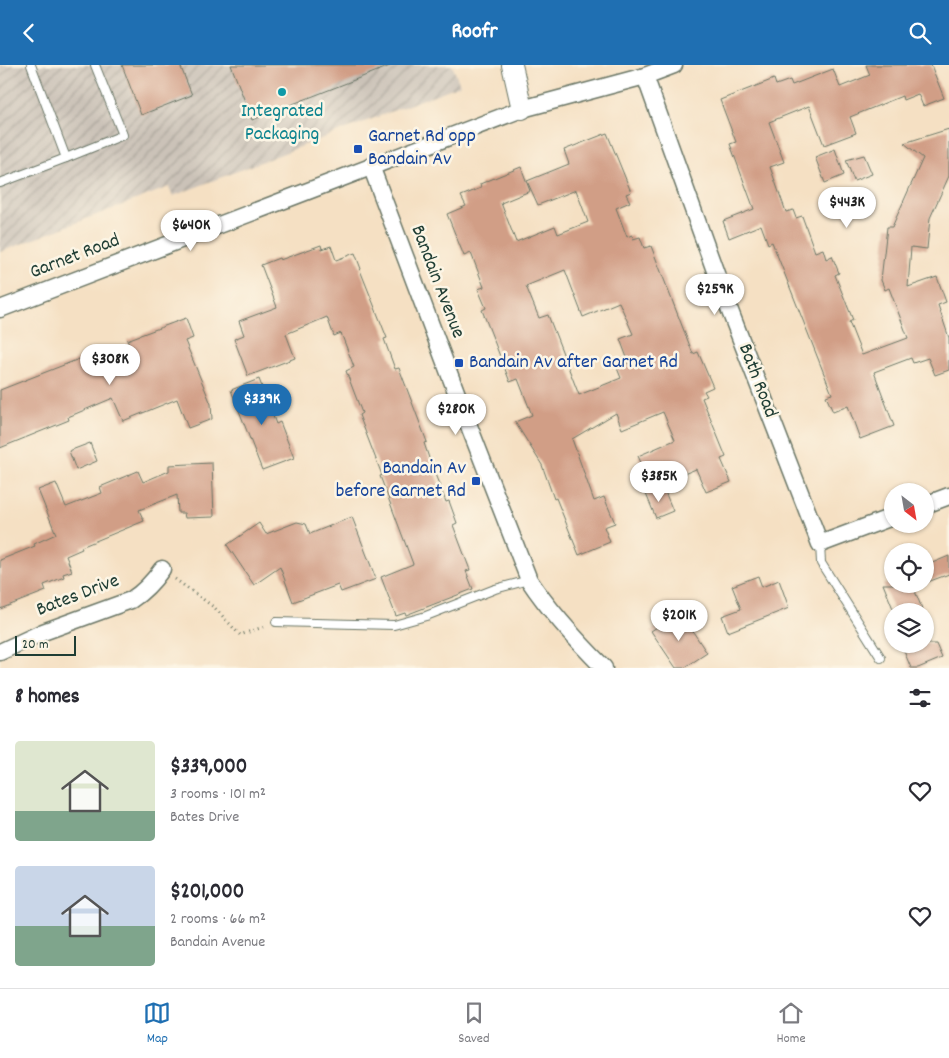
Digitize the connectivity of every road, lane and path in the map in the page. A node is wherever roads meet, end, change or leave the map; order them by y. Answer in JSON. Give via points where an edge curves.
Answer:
{"nodes":[{"id":1,"x":31,"y":65,"type":"edge"},
{"id":2,"x":95,"y":65,"type":"edge"},
{"id":3,"x":512,"y":65,"type":"edge"},
{"id":4,"x":674,"y":65,"type":"edge"},
{"id":5,"x":644,"y":76,"type":"junction"},
{"id":6,"x":522,"y":109,"type":"junction"},
{"id":7,"x":66,"y":158,"type":"junction"},
{"id":8,"x":371,"y":166,"type":"junction"},
{"id":9,"x":0,"y":183,"type":"edge"},
{"id":10,"x":0,"y":309,"type":"edge"},
{"id":11,"x":949,"y":496,"type":"edge"},
{"id":12,"x":934,"y":502,"type":"edge"},
{"id":13,"x":884,"y":520,"type":"edge"},
{"id":14,"x":820,"y":544,"type":"junction"},
{"id":15,"x":162,"y":569,"type":"joint"},
{"id":16,"x":529,"y":580,"type":"junction"},
{"id":17,"x":276,"y":622,"type":"joint"},
{"id":18,"x":0,"y":652,"type":"edge"},
{"id":19,"x":881,"y":658,"type":"dead end"},
{"id":20,"x":604,"y":668,"type":"edge"}],
"edges":[{"from":1,"to":7,"type":"lane"},
{"from":2,"to":7,"type":"lane","via":[[123,135]]},
{"from":3,"to":6,"type":"street"},
{"from":4,"to":5,"type":"street","name":"Garnet Road"},
{"from":5,"to":6,"type":"street","name":"Garnet Road"},
{"from":5,"to":14,"type":"street","name":"Bath Road"},
{"from":6,"to":8,"type":"street","name":"Garnet Road"},
{"from":7,"to":9,"type":"lane"},
{"from":8,"to":10,"type":"street","name":"Garnet Road"},
{"from":8,"to":16,"type":"street","name":"Bandain Avenue"},
{"from":11,"to":12,"type":"street"},
{"from":13,"to":14,"type":"street"},
{"from":14,"to":19,"type":"lane","via":[[821,563]]},
{"from":15,"to":17,"type":"path","via":[[214,608],[240,635]]},
{"from":15,"to":18,"type":"street","name":"Bates Drive","via":[[143,593]]},
{"from":16,"to":17,"type":"lane","via":[[394,625]]},
{"from":16,"to":20,"type":"street","name":"Bandain Avenue","via":[[565,629]]}]}
